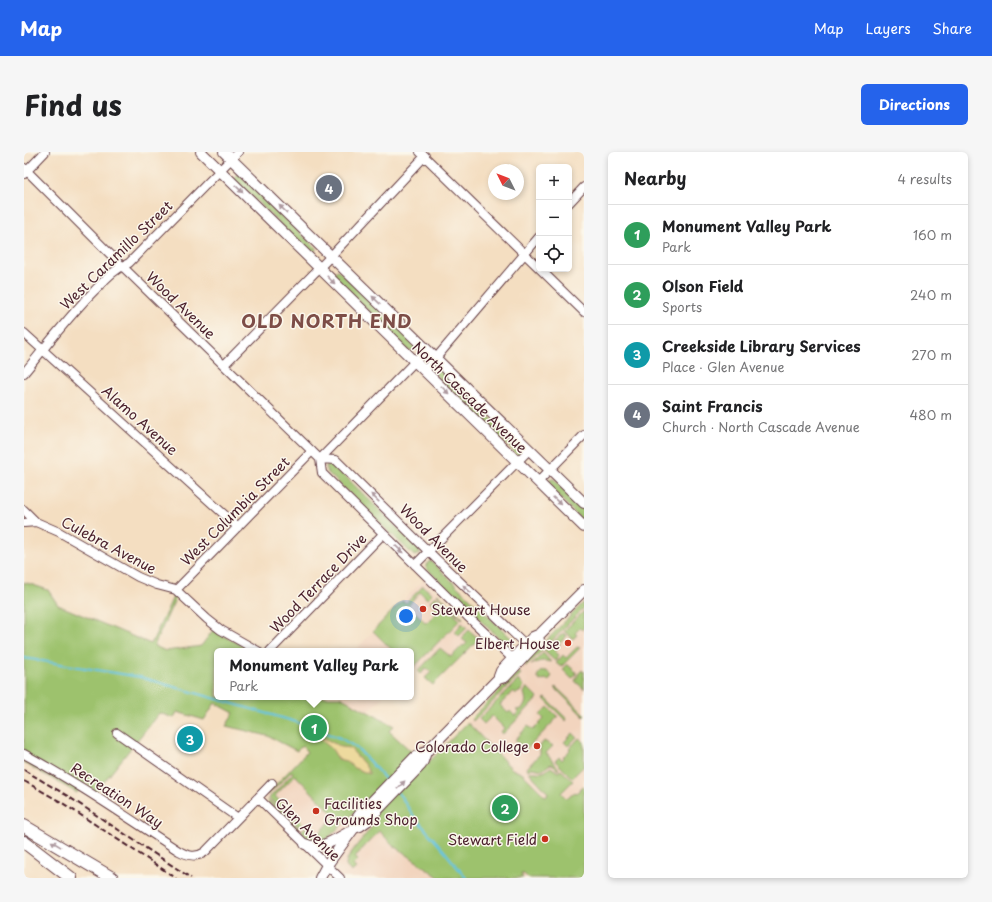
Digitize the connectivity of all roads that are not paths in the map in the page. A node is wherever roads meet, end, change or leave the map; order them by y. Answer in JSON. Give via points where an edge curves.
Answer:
{"nodes":[{"id":1,"x":45,"y":152,"type":"edge"},
{"id":2,"x":201,"y":152,"type":"edge"},
{"id":3,"x":232,"y":154,"type":"edge"},
{"id":4,"x":423,"y":154,"type":"edge"},
{"id":5,"x":25,"y":171,"type":"edge"},
{"id":6,"x":220,"y":171,"type":"junction"},
{"id":7,"x":584,"y":187,"type":"edge"},
{"id":8,"x":572,"y":200,"type":"edge"},
{"id":9,"x":536,"y":241,"type":"edge"},
{"id":10,"x":525,"y":254,"type":"junction"},
{"id":11,"x":331,"y":256,"type":"junction"},
{"id":12,"x":122,"y":266,"type":"junction"},
{"id":13,"x":536,"y":266,"type":"edge"},
{"id":14,"x":319,"y":268,"type":"junction"},
{"id":15,"x":542,"y":272,"type":"edge"},
{"id":16,"x":584,"y":312,"type":"edge"},
{"id":17,"x":24,"y":333,"type":"edge"},
{"id":18,"x":427,"y":349,"type":"junction"},
{"id":19,"x":43,"y":350,"type":"junction"},
{"id":20,"x":436,"y":358,"type":"junction"},
{"id":21,"x":415,"y":362,"type":"junction"},
{"id":22,"x":224,"y":364,"type":"junction"},
{"id":23,"x":424,"y":370,"type":"junction"},
{"id":24,"x":24,"y":373,"type":"edge"},
{"id":25,"x":584,"y":435,"type":"edge"},
{"id":26,"x":529,"y":450,"type":"junction"},
{"id":27,"x":312,"y":451,"type":"junction"},
{"id":28,"x":320,"y":459,"type":"junction"},
{"id":29,"x":517,"y":462,"type":"junction"},
{"id":30,"x":550,"y":470,"type":"junction"},
{"id":31,"x":538,"y":482,"type":"junction"},
{"id":32,"x":584,"y":503,"type":"edge"},
{"id":33,"x":24,"y":510,"type":"edge"},
{"id":34,"x":36,"y":522,"type":"junction"},
{"id":35,"x":24,"y":523,"type":"edge"},
{"id":36,"x":238,"y":527,"type":"junction"},
{"id":37,"x":584,"y":527,"type":"edge"},
{"id":38,"x":383,"y":534,"type":"junction"},
{"id":39,"x":428,"y":551,"type":"junction"},
{"id":40,"x":415,"y":565,"type":"junction"},
{"id":41,"x":176,"y":590,"type":"junction"},
{"id":42,"x":584,"y":590,"type":"edge"},
{"id":43,"x":540,"y":634,"type":"junction"},
{"id":44,"x":526,"y":645,"type":"junction"},
{"id":45,"x":253,"y":648,"type":"edge"},
{"id":46,"x":273,"y":648,"type":"edge"},
{"id":47,"x":513,"y":659,"type":"junction"},
{"id":48,"x":498,"y":679,"type":"junction"},
{"id":49,"x":117,"y":733,"type":"dead end"},
{"id":50,"x":24,"y":754,"type":"edge"},
{"id":51,"x":272,"y":783,"type":"dead end"},
{"id":52,"x":258,"y":798,"type":"junction"},
{"id":53,"x":238,"y":818,"type":"junction"},
{"id":54,"x":24,"y":826,"type":"edge"},
{"id":55,"x":352,"y":830,"type":"junction"},
{"id":56,"x":24,"y":842,"type":"edge"},
{"id":57,"x":305,"y":844,"type":"junction"},
{"id":58,"x":327,"y":865,"type":"junction"},
{"id":59,"x":71,"y":878,"type":"edge"},
{"id":60,"x":112,"y":878,"type":"edge"},
{"id":61,"x":320,"y":878,"type":"edge"},
{"id":62,"x":340,"y":878,"type":"edge"}],
"edges":[{"from":1,"to":5,"type":"street"},
{"from":2,"to":6,"type":"main road","name":"North Cascade Avenue"},
{"from":3,"to":6,"type":"street","name":"West Caramillo Street"},
{"from":11,"to":3,"type":"main road","name":"North Cascade Avenue","one_way":true},
{"from":4,"to":10,"type":"street"},
{"from":4,"to":11,"type":"street"},
{"from":5,"to":12,"type":"street","name":"Wood Avenue"},
{"from":6,"to":12,"type":"street","name":"West Caramillo Street","via":[[129,263]]},
{"from":6,"to":14,"type":"main road","name":"North Cascade Avenue","one_way":true},
{"from":7,"to":8,"type":"street"},
{"from":9,"to":10,"type":"street"},
{"from":10,"to":13,"type":"street"},
{"from":10,"to":20,"type":"street"},
{"from":11,"to":14,"type":"street"},
{"from":18,"to":11,"type":"main road","name":"North Cascade Avenue","one_way":true},
{"from":12,"to":19,"type":"street","name":"West Caramillo Street","via":[[80,306]]},
{"from":12,"to":22,"type":"street","name":"Wood Avenue"},
{"from":14,"to":21,"type":"main road","name":"North Cascade Avenue","one_way":true},
{"from":14,"to":22,"type":"street"},
{"from":15,"to":16,"type":"street"},
{"from":17,"to":19,"type":"street","name":"Alamo Avenue"},
{"from":18,"to":20,"type":"main road","name":"North Cascade Avenue"},
{"from":18,"to":21,"type":"street"},
{"from":19,"to":24,"type":"street","name":"West Caramillo Street"},
{"from":19,"to":36,"type":"street","name":"Alamo Avenue"},
{"from":20,"to":23,"type":"street"},
{"from":20,"to":26,"type":"main road","name":"North Cascade Avenue"},
{"from":21,"to":23,"type":"main road","name":"North Cascade Avenue"},
{"from":21,"to":28,"type":"street"},
{"from":22,"to":27,"type":"street","name":"Wood Avenue"},
{"from":23,"to":29,"type":"main road","name":"North Cascade Avenue","one_way":true},
{"from":25,"to":30,"type":"street"},
{"from":26,"to":29,"type":"street"},
{"from":26,"to":30,"type":"main road","name":"North Cascade Avenue"},
{"from":27,"to":28,"type":"street","name":"Wood Avenue"},
{"from":27,"to":36,"type":"street","name":"West Columbia Street"},
{"from":28,"to":38,"type":"street","name":"Wood Avenue","via":[[322,473]]},
{"from":39,"to":28,"type":"street","name":"Wood Avenue","one_way":true,"via":[[336,460]]},
{"from":29,"to":31,"type":"main road","name":"North Cascade Avenue"},
{"from":29,"to":39,"type":"street"},
{"from":30,"to":31,"type":"street"},
{"from":30,"to":32,"type":"main road","name":"North Cascade Avenue"},
{"from":31,"to":37,"type":"main road","name":"North Cascade Avenue","one_way":true},
{"from":33,"to":34,"type":"street"},
{"from":34,"to":35,"type":"street","name":"Culebra Avenue"},
{"from":34,"to":41,"type":"street","name":"Culebra Avenue","via":[[71,538],[138,577]]},
{"from":36,"to":41,"type":"street","name":"West Columbia Street"},
{"from":38,"to":40,"type":"street","name":"Wood Avenue","one_way":true},
{"from":38,"to":46,"type":"street","name":"Wood Terrace Drive"},
{"from":39,"to":40,"type":"street"},
{"from":44,"to":39,"type":"street","name":"Wood Avenue","one_way":true},
{"from":40,"to":47,"type":"street","name":"Wood Avenue"},
{"from":41,"to":45,"type":"street","name":"Culebra Avenue","via":[[221,630]]},
{"from":42,"to":43,"type":"main road"},
{"from":43,"to":44,"type":"main road"},
{"from":43,"to":48,"type":"main road","via":[[539,642],[505,677]]},
{"from":44,"to":47,"type":"main road"},
{"from":47,"to":48,"type":"main road","via":[[501,671]]},
{"from":48,"to":55,"type":"main road","via":[[426,752],[418,756],[412,767],[364,817],[360,826]]},
{"from":49,"to":53,"type":"street"},
{"from":50,"to":53,"type":"street","name":"Recreation Way","via":[[190,856],[205,852]]},
{"from":51,"to":52,"type":"street"},
{"from":52,"to":53,"type":"street"},
{"from":52,"to":57,"type":"street","name":"Glen Avenue"},
{"from":60,"to":54,"type":"highway","one_way":true},
{"from":55,"to":57,"type":"main road","via":[[319,846]]},
{"from":55,"to":58,"type":"main road"},
{"from":56,"to":59,"type":"highway"},
{"from":57,"to":58,"type":"street","name":"Glen Avenue"},
{"from":58,"to":61,"type":"main road"},
{"from":58,"to":62,"type":"street","name":"Glen Avenue"}]}
